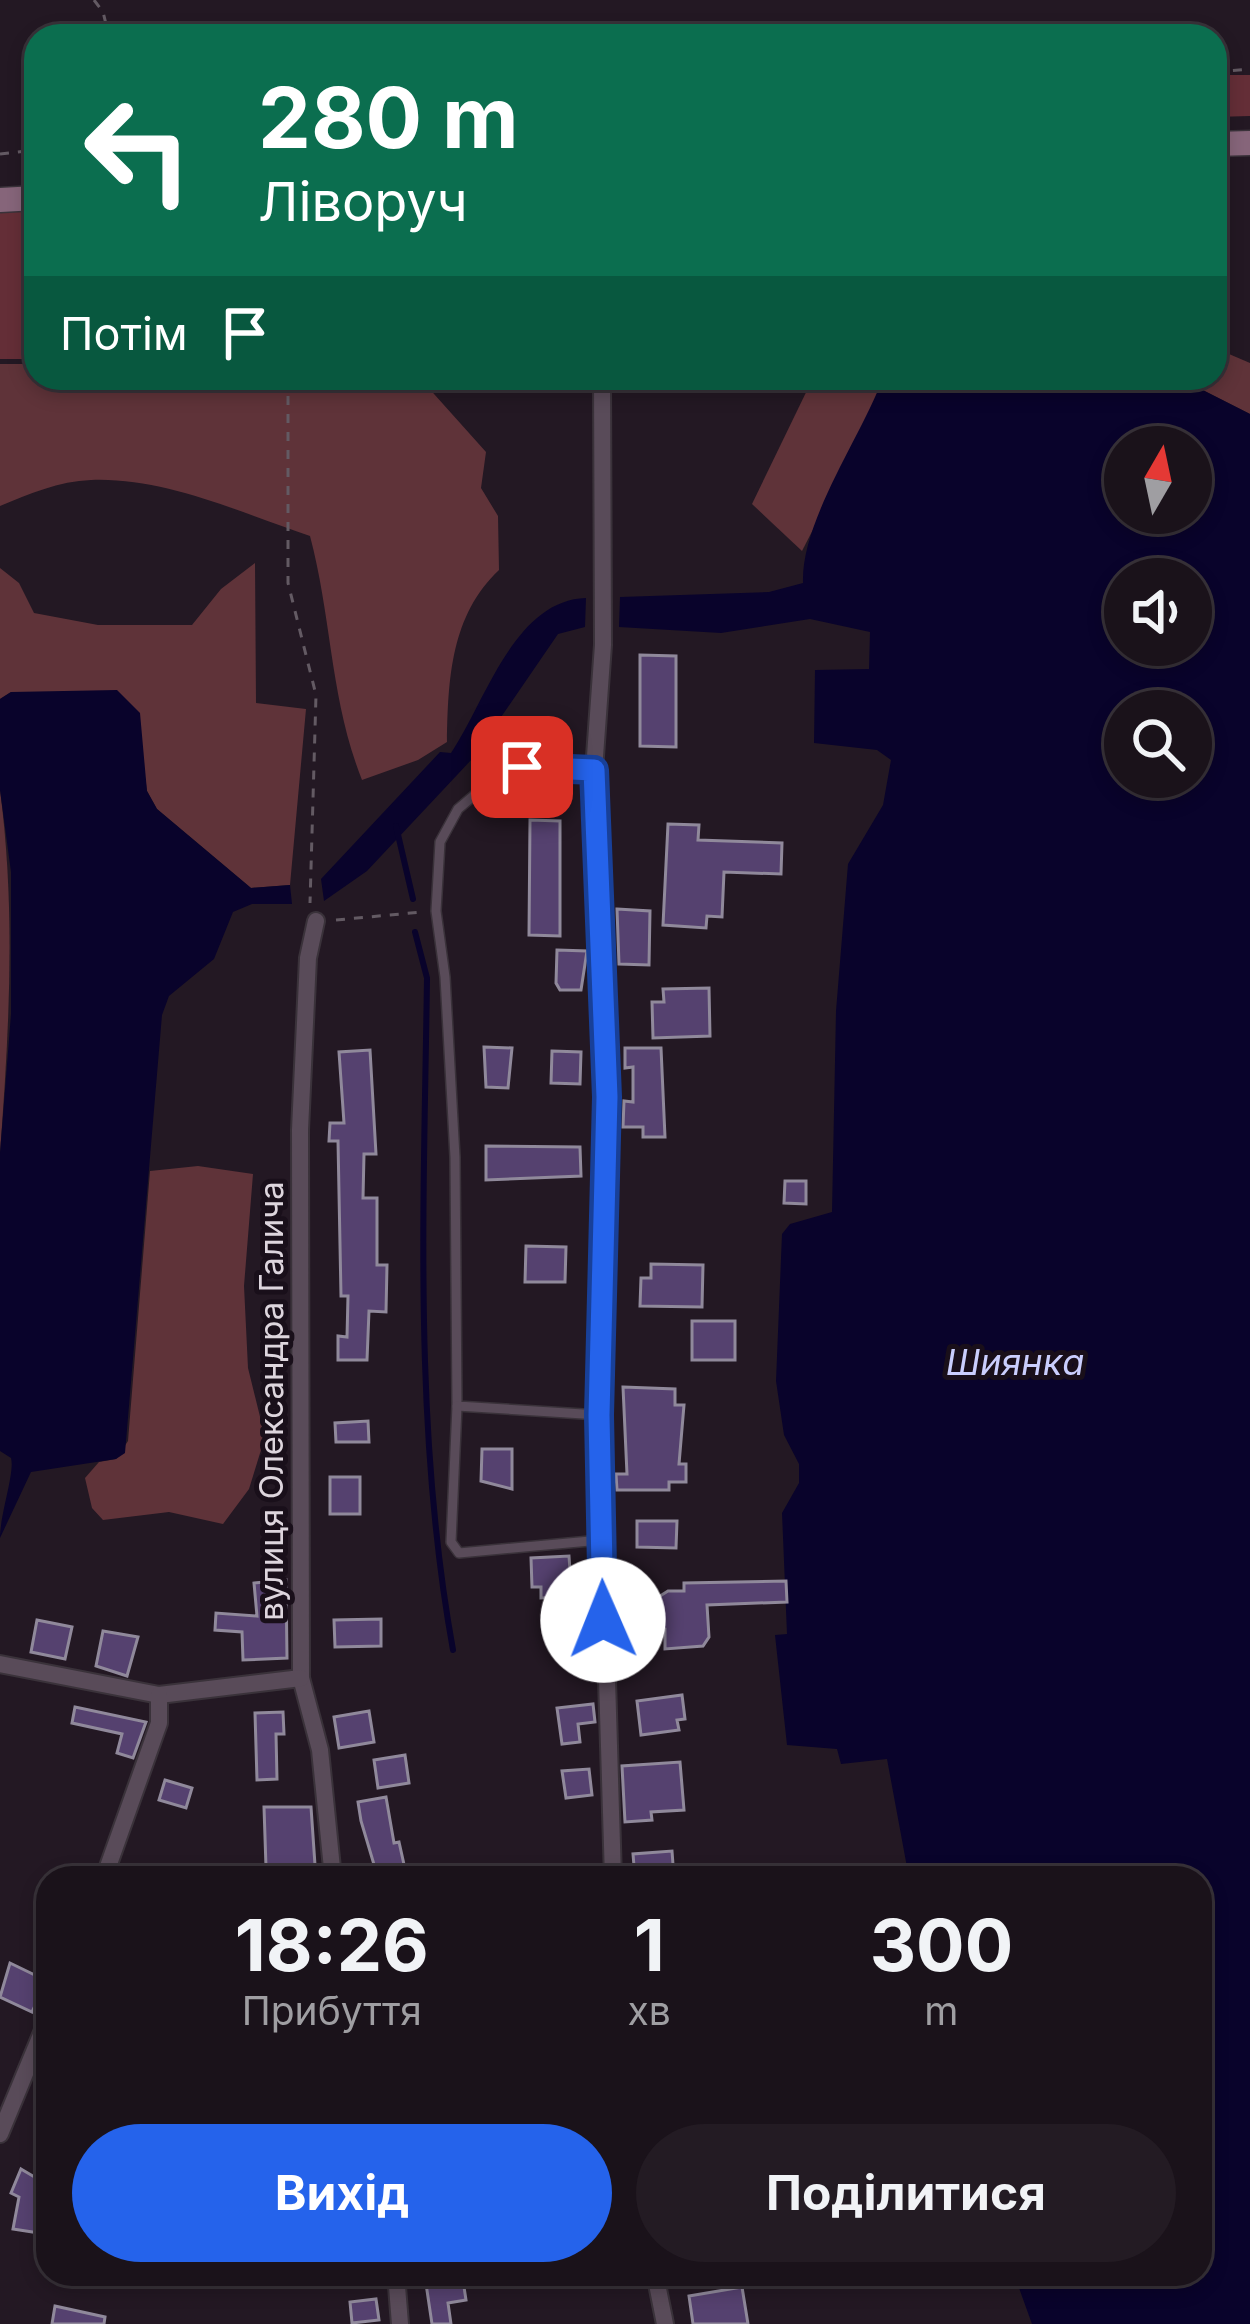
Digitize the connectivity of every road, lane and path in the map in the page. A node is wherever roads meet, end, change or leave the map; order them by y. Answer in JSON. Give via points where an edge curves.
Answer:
{"nodes":[{"id":1,"x":288,"y":390,"type":"edge"},
{"id":2,"x":602,"y":390,"type":"edge"},
{"id":3,"x":594,"y":770,"type":"junction"},
{"id":4,"x":436,"y":911,"type":"junction"},
{"id":5,"x":316,"y":921,"type":"junction"},
{"id":6,"x":457,"y":1406,"type":"junction"},
{"id":7,"x":599,"y":1415,"type":"junction"},
{"id":8,"x":601,"y":1540,"type":"junction"},
{"id":9,"x":0,"y":1664,"type":"edge"},
{"id":10,"x":301,"y":1678,"type":"junction"},
{"id":11,"x":159,"y":1695,"type":"junction"},
{"id":12,"x":108,"y":1866,"type":"edge"},
{"id":13,"x":332,"y":1866,"type":"edge"},
{"id":14,"x":613,"y":1866,"type":"edge"},
{"id":15,"x":36,"y":2047,"type":"edge"},
{"id":16,"x":0,"y":2134,"type":"edge"},
{"id":17,"x":397,"y":2286,"type":"edge"},
{"id":18,"x":657,"y":2286,"type":"edge"},
{"id":19,"x":400,"y":2324,"type":"edge"},
{"id":20,"x":665,"y":2324,"type":"edge"}],
"edges":[{"from":1,"to":5,"type":"path","via":[[288,583],[316,695],[309,880]]},
{"from":2,"to":3,"type":"street","via":[[603,645]]},
{"from":3,"to":4,"type":"lane","via":[[522,767],[477,791],[440,842]]},
{"from":3,"to":7,"type":"street","via":[[607,1097]]},
{"from":4,"to":5,"type":"path"},
{"from":4,"to":6,"type":"lane","via":[[455,1157]]},
{"from":5,"to":10,"type":"street","name":"вулиця Олександра Галича","via":[[300,1130]]},
{"from":6,"to":7,"type":"lane"},
{"from":6,"to":8,"type":"lane","via":[[451,1542],[458,1552]]},
{"from":7,"to":8,"type":"street"},
{"from":8,"to":14,"type":"street"},
{"from":9,"to":11,"type":"street"},
{"from":10,"to":11,"type":"street"},
{"from":10,"to":13,"type":"street","name":"вулиця Олександра Галича","via":[[320,1750]]},
{"from":11,"to":12,"type":"street","via":[[159,1723]]},
{"from":15,"to":16,"type":"street"},
{"from":17,"to":19,"type":"street"},
{"from":18,"to":20,"type":"street"}]}
